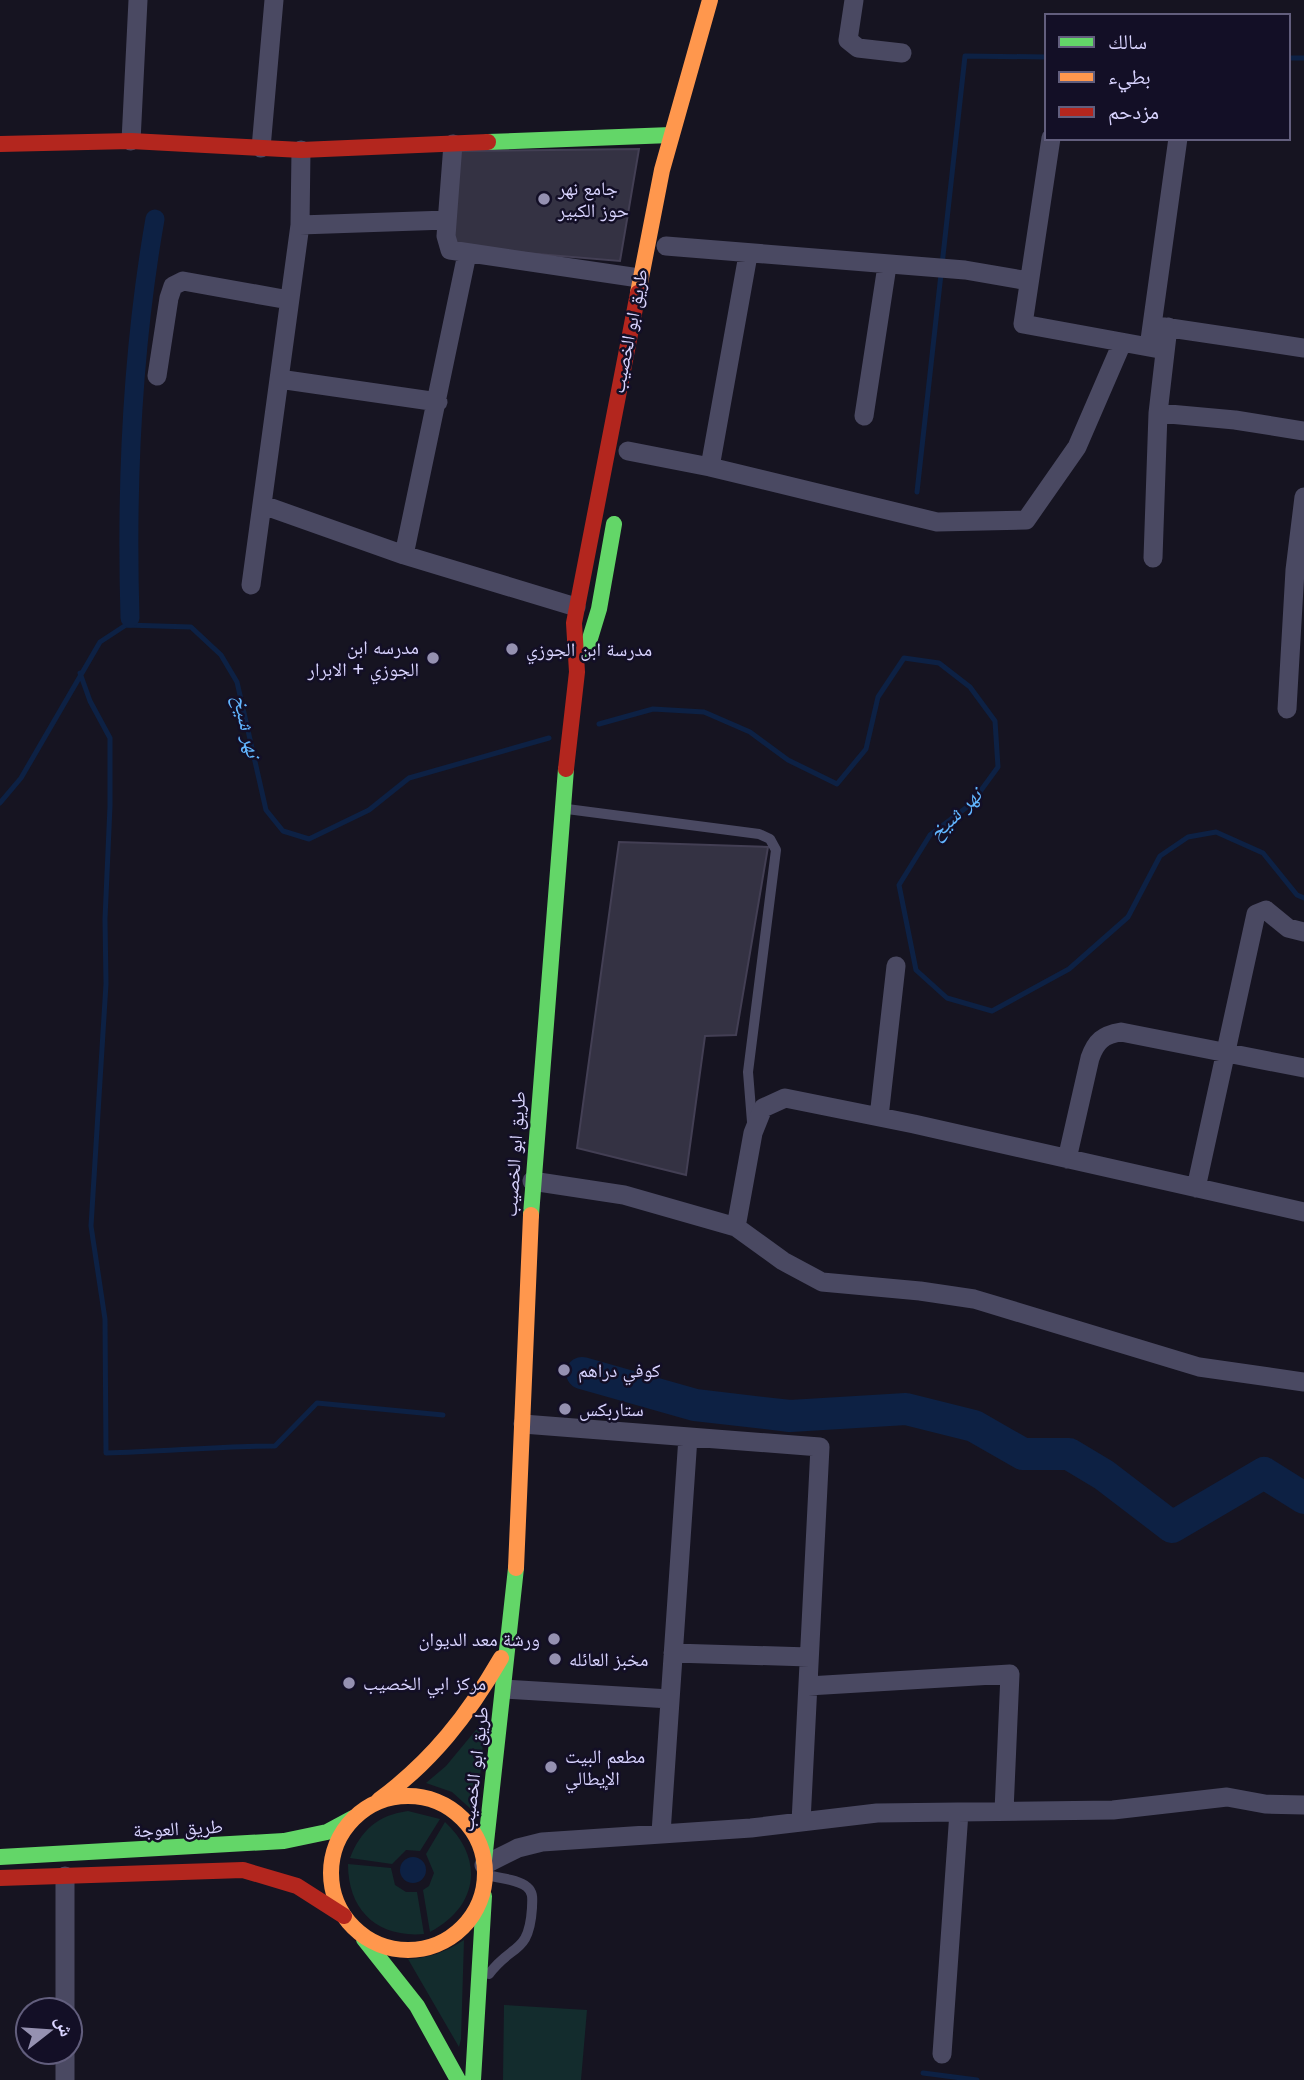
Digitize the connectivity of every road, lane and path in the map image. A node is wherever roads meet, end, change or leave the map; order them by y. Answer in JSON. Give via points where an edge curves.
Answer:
{"nodes":[{"id":1,"x":138,"y":0,"type":"edge"},
{"id":2,"x":274,"y":0,"type":"edge"},
{"id":3,"x":710,"y":0,"type":"edge"},
{"id":4,"x":854,"y":0,"type":"edge"},
{"id":5,"x":902,"y":53,"type":"dead end"},
{"id":6,"x":671,"y":135,"type":"junction"},
{"id":7,"x":1051,"y":140,"type":"edge"},
{"id":8,"x":1178,"y":140,"type":"edge"},
{"id":9,"x":131,"y":141,"type":"junction"},
{"id":10,"x":0,"y":144,"type":"edge"},
{"id":11,"x":453,"y":144,"type":"junction"},
{"id":12,"x":261,"y":148,"type":"junction"},
{"id":13,"x":301,"y":150,"type":"junction"},
{"id":14,"x":447,"y":220,"type":"junction"},
{"id":15,"x":300,"y":225,"type":"junction"},
{"id":16,"x":667,"y":246,"type":"dead end"},
{"id":17,"x":467,"y":254,"type":"junction"},
{"id":18,"x":748,"y":255,"type":"junction"},
{"id":19,"x":887,"y":266,"type":"junction"},
{"id":20,"x":639,"y":278,"type":"junction"},
{"id":21,"x":1028,"y":281,"type":"junction"},
{"id":22,"x":289,"y":300,"type":"junction"},
{"id":23,"x":1160,"y":326,"type":"junction"},
{"id":24,"x":1122,"y":343,"type":"junction"},
{"id":25,"x":1157,"y":348,"type":"junction"},
{"id":26,"x":1304,"y":348,"type":"edge"},
{"id":27,"x":157,"y":376,"type":"dead end"},
{"id":28,"x":279,"y":379,"type":"junction"},
{"id":29,"x":438,"y":402,"type":"junction"},
{"id":30,"x":1158,"y":413,"type":"junction"},
{"id":31,"x":864,"y":416,"type":"dead end"},
{"id":32,"x":1304,"y":431,"type":"edge"},
{"id":33,"x":628,"y":451,"type":"dead end"},
{"id":34,"x":710,"y":467,"type":"junction"},
{"id":35,"x":1304,"y":497,"type":"edge"},
{"id":36,"x":618,"y":504,"type":"dead end"},
{"id":37,"x":263,"y":505,"type":"junction"},
{"id":38,"x":404,"y":555,"type":"junction"},
{"id":39,"x":1153,"y":558,"type":"dead end"},
{"id":40,"x":251,"y":585,"type":"dead end"},
{"id":41,"x":576,"y":607,"type":"junction"},
{"id":42,"x":577,"y":672,"type":"junction"},
{"id":43,"x":1287,"y":709,"type":"dead end"},
{"id":44,"x":562,"y":808,"type":"junction"},
{"id":45,"x":1304,"y":932,"type":"edge"},
{"id":46,"x":896,"y":966,"type":"dead end"},
{"id":47,"x":1226,"y":1053,"type":"junction"},
{"id":48,"x":1304,"y":1068,"type":"edge"},
{"id":49,"x":878,"y":1117,"type":"junction"},
{"id":50,"x":753,"y":1133,"type":"junction"},
{"id":51,"x":1067,"y":1159,"type":"junction"},
{"id":52,"x":533,"y":1181,"type":"junction"},
{"id":53,"x":1196,"y":1188,"type":"junction"},
{"id":54,"x":1304,"y":1212,"type":"edge"},
{"id":55,"x":736,"y":1227,"type":"junction"},
{"id":56,"x":1304,"y":1382,"type":"edge"},
{"id":57,"x":523,"y":1424,"type":"junction"},
{"id":58,"x":688,"y":1437,"type":"junction"},
{"id":59,"x":510,"y":1641,"type":"junction"},
{"id":60,"x":673,"y":1653,"type":"junction"},
{"id":61,"x":809,"y":1657,"type":"junction"},
{"id":62,"x":808,"y":1686,"type":"junction"},
{"id":63,"x":505,"y":1689,"type":"junction"},
{"id":64,"x":670,"y":1699,"type":"junction"},
{"id":65,"x":372,"y":1804,"type":"junction"},
{"id":66,"x":1304,"y":1805,"type":"edge"},
{"id":67,"x":1004,"y":1811,"type":"junction"},
{"id":68,"x":959,"y":1812,"type":"junction"},
{"id":69,"x":353,"y":1818,"type":"junction"},
{"id":70,"x":800,"y":1822,"type":"junction"},
{"id":71,"x":661,"y":1833,"type":"junction"},
{"id":72,"x":0,"y":1857,"type":"edge"},
{"id":73,"x":484,"y":1870,"type":"junction"},
{"id":74,"x":65,"y":1876,"type":"junction"},
{"id":75,"x":0,"y":1878,"type":"edge"},
{"id":76,"x":344,"y":1916,"type":"junction"},
{"id":77,"x":359,"y":1933,"type":"junction"},
{"id":78,"x":478,"y":1988,"type":"junction"},
{"id":79,"x":65,"y":1996,"type":"edge"},
{"id":80,"x":942,"y":2054,"type":"dead end"},
{"id":81,"x":458,"y":2080,"type":"edge"},
{"id":82,"x":473,"y":2080,"type":"edge"}],
"edges":[{"from":1,"to":9,"type":"street"},
{"from":2,"to":12,"type":"street"},
{"from":3,"to":6,"type":"main road","name":"طريق ابو الخصيب"},
{"from":4,"to":5,"type":"street","via":[[848,40],[858,48]]},
{"from":6,"to":11,"type":"main road"},
{"from":6,"to":20,"type":"main road","name":"طريق ابو الخصيب"},
{"from":7,"to":21,"type":"street"},
{"from":8,"to":23,"type":"street"},
{"from":9,"to":10,"type":"main road"},
{"from":9,"to":12,"type":"main road"},
{"from":11,"to":13,"type":"main road"},
{"from":11,"to":14,"type":"street"},
{"from":12,"to":13,"type":"main road"},
{"from":13,"to":15,"type":"street"},
{"from":14,"to":15,"type":"street"},
{"from":14,"to":17,"type":"street","via":[[450,250]]},
{"from":15,"to":22,"type":"street"},
{"from":16,"to":18,"type":"street"},
{"from":17,"to":20,"type":"street"},
{"from":17,"to":29,"type":"street"},
{"from":18,"to":19,"type":"street"},
{"from":18,"to":34,"type":"street"},
{"from":19,"to":21,"type":"street"},
{"from":19,"to":31,"type":"street"},
{"from":20,"to":41,"type":"main road","name":"طريق ابو الخصيب"},
{"from":21,"to":24,"type":"street","via":[[1023,324]]},
{"from":22,"to":27,"type":"street","via":[[183,281],[173,286]]},
{"from":22,"to":28,"type":"street"},
{"from":23,"to":25,"type":"street"},
{"from":23,"to":26,"type":"street"},
{"from":24,"to":25,"type":"street"},
{"from":24,"to":34,"type":"street","via":[[1077,447],[1026,520],[937,522]]},
{"from":25,"to":30,"type":"street"},
{"from":28,"to":29,"type":"street"},
{"from":28,"to":37,"type":"street"},
{"from":29,"to":38,"type":"street"},
{"from":30,"to":32,"type":"street"},
{"from":30,"to":39,"type":"street"},
{"from":33,"to":34,"type":"street"},
{"from":35,"to":43,"type":"street"},
{"from":36,"to":42,"type":"main road","name":"طريق ابو الخصيب","via":[[595,625]]},
{"from":37,"to":38,"type":"street"},
{"from":37,"to":40,"type":"street"},
{"from":38,"to":41,"type":"street"},
{"from":41,"to":42,"type":"main road","name":"طريق ابو الخصيب"},
{"from":42,"to":44,"type":"main road","name":"طريق ابو الخصيب"},
{"from":44,"to":50,"type":"lane","via":[[770,839],[776,850],[748,1072]]},
{"from":44,"to":52,"type":"main road","name":"طريق ابو الخصيب"},
{"from":45,"to":47,"type":"street","via":[[1288,928],[1266,910],[1256,914]]},
{"from":46,"to":49,"type":"street"},
{"from":47,"to":48,"type":"street"},
{"from":47,"to":51,"type":"street","via":[[1121,1032],[1106,1035],[1095,1044],[1090,1058]]},
{"from":47,"to":53,"type":"street"},
{"from":49,"to":50,"type":"street","via":[[785,1098],[763,1108]]},
{"from":49,"to":51,"type":"street"},
{"from":50,"to":55,"type":"street"},
{"from":51,"to":53,"type":"street"},
{"from":52,"to":55,"type":"street","via":[[624,1195]]},
{"from":52,"to":57,"type":"main road","name":"طريق ابو الخصيب"},
{"from":53,"to":54,"type":"street"},
{"from":55,"to":56,"type":"street","via":[[822,1282],[974,1300],[1199,1367]]},
{"from":57,"to":58,"type":"street"},
{"from":57,"to":59,"type":"main road","name":"طريق ابو الخصيب"},
{"from":58,"to":60,"type":"street"},
{"from":58,"to":61,"type":"street","via":[[820,1447]]},
{"from":59,"to":63,"type":"main road","name":"طريق ابو الخصيب"},
{"from":59,"to":65,"type":"main road","name":"طريق ابو الخصيب","via":[[474,1708],[448,1741],[412,1777]]},
{"from":60,"to":61,"type":"street"},
{"from":60,"to":64,"type":"street"},
{"from":61,"to":62,"type":"street"},
{"from":62,"to":67,"type":"street","via":[[1010,1674]]},
{"from":62,"to":70,"type":"street"},
{"from":63,"to":64,"type":"street"},
{"from":63,"to":73,"type":"main road","name":"طريق ابو الخصيب"},
{"from":64,"to":71,"type":"street"},
{"from":65,"to":69,"type":"main road"},
{"from":65,"to":73,"type":"main road","via":[[414,1796],[451,1809],[477,1838]]},
{"from":66,"to":67,"type":"street","via":[[1227,1797],[1113,1810]]},
{"from":67,"to":68,"type":"street"},
{"from":68,"to":70,"type":"street","via":[[877,1813]]},
{"from":68,"to":80,"type":"street"},
{"from":69,"to":72,"type":"main road","name":"طريق العوجة","via":[[327,1832],[284,1841]]},
{"from":69,"to":76,"type":"main road","via":[[333,1855],[333,1887]]},
{"from":70,"to":71,"type":"street"},
{"from":71,"to":73,"type":"street","via":[[518,1847]]},
{"from":73,"to":77,"type":"main road","via":[[479,1903],[466,1924],[448,1939],[426,1948],[391,1948]]},
{"from":73,"to":78,"type":"main road","name":"طريق ابو الخصيب"},
{"from":73,"to":78,"type":"lane","via":[[521,1884],[533,1896],[530,1931],[523,1945],[496,1965]]},
{"from":74,"to":75,"type":"main road"},
{"from":74,"to":76,"type":"main road","via":[[243,1870],[281,1877],[315,1893]]},
{"from":74,"to":79,"type":"street"},
{"from":76,"to":77,"type":"main road"},
{"from":77,"to":81,"type":"main road","via":[[403,1983],[440,2038]]},
{"from":78,"to":82,"type":"main road","name":"طريق ابو الخصيب"}]}
